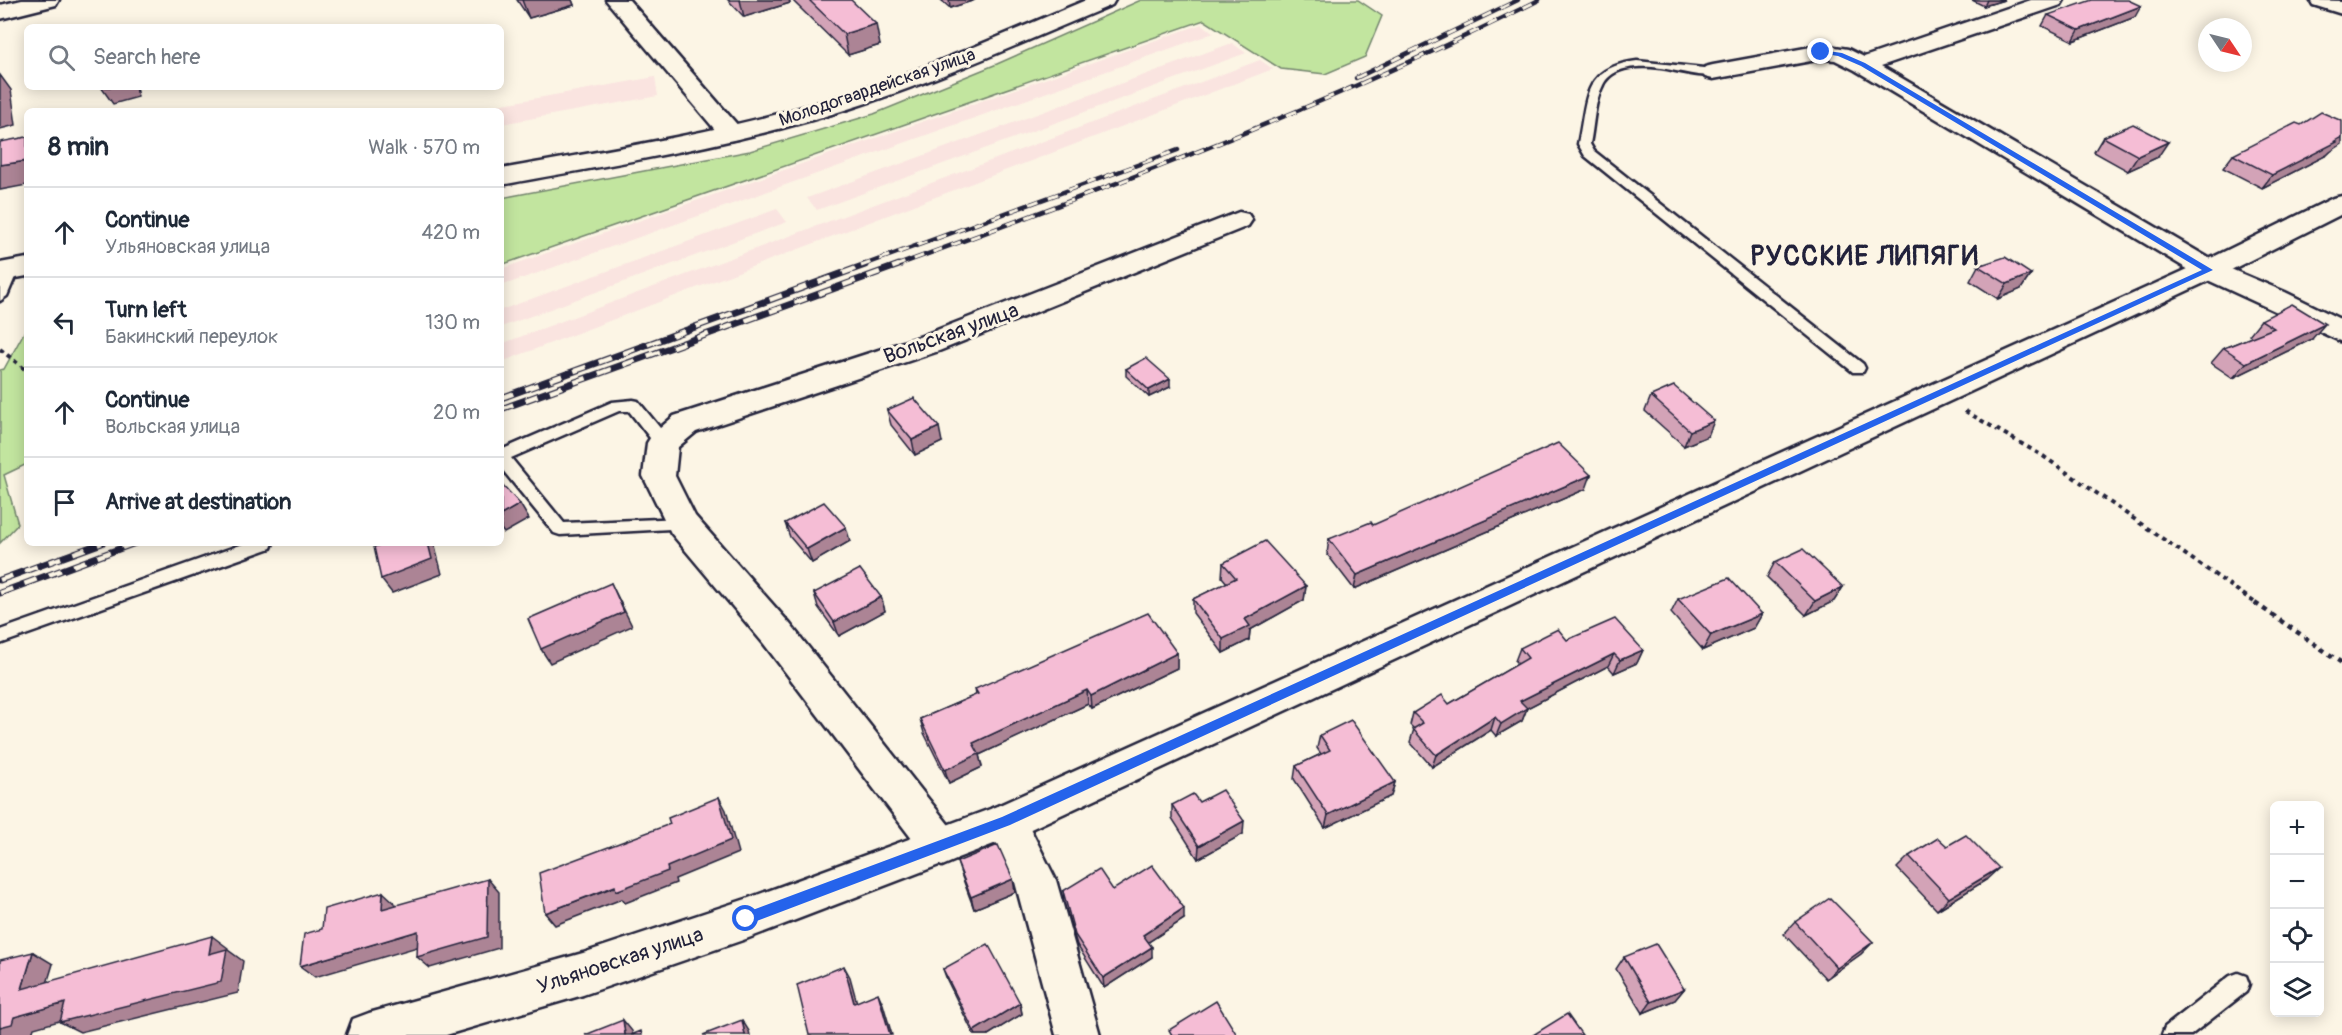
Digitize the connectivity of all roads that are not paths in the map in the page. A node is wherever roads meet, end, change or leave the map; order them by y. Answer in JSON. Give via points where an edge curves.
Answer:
{"nodes":[{"id":1,"x":48,"y":0,"type":"edge"},
{"id":2,"x":617,"y":0,"type":"edge"},
{"id":3,"x":1104,"y":0,"type":"edge"},
{"id":4,"x":2053,"y":0,"type":"edge"},
{"id":5,"x":2321,"y":0,"type":"edge"},
{"id":6,"x":2342,"y":8,"type":"edge"},
{"id":7,"x":0,"y":12,"type":"edge"},
{"id":8,"x":1863,"y":65,"type":"junction"},
{"id":9,"x":1713,"y":72,"type":"joint"},
{"id":10,"x":731,"y":133,"type":"junction"},
{"id":11,"x":504,"y":176,"type":"edge"},
{"id":12,"x":2342,"y":204,"type":"edge"},
{"id":13,"x":1239,"y":220,"type":"dead end"},
{"id":14,"x":13,"y":270,"type":"edge"},
{"id":15,"x":2209,"y":270,"type":"junction"},
{"id":16,"x":0,"y":296,"type":"edge"},
{"id":17,"x":2342,"y":332,"type":"edge"},
{"id":18,"x":1858,"y":368,"type":"dead end"},
{"id":19,"x":663,"y":443,"type":"junction"},
{"id":20,"x":504,"y":457,"type":"edge"},
{"id":21,"x":504,"y":460,"type":"edge"},
{"id":22,"x":683,"y":524,"type":"junction"},
{"id":23,"x":257,"y":546,"type":"edge"},
{"id":24,"x":0,"y":637,"type":"edge"},
{"id":25,"x":1006,"y":821,"type":"junction"},
{"id":26,"x":942,"y":847,"type":"junction"},
{"id":27,"x":2238,"y":984,"type":"dead end"},
{"id":28,"x":369,"y":1035,"type":"edge"},
{"id":29,"x":1078,"y":1035,"type":"edge"},
{"id":30,"x":2173,"y":1035,"type":"edge"}],
"edges":[{"from":1,"to":7,"type":"street"},
{"from":2,"to":10,"type":"street"},
{"from":3,"to":10,"type":"street","name":"Молодогвардейская улица","via":[[912,78],[805,115]]},
{"from":4,"to":8,"type":"street"},
{"from":5,"to":6,"type":"street"},
{"from":8,"to":9,"type":"street","via":[[1840,54],[1821,52]]},
{"from":8,"to":15,"type":"street"},
{"from":9,"to":18,"type":"lane","via":[[1692,72],[1652,63],[1612,70],[1598,82],[1584,144],[1589,153]]},
{"from":10,"to":11,"type":"street","name":"Молодогвардейская улица"},
{"from":12,"to":15,"type":"street","name":"Ульяновская улица"},
{"from":13,"to":19,"type":"street","name":"Вольская улица","via":[[928,344],[685,424]]},
{"from":14,"to":16,"type":"lane"},
{"from":15,"to":17,"type":"street"},
{"from":15,"to":25,"type":"street","name":"Ульяновская улица"},
{"from":19,"to":20,"type":"lane","via":[[633,405],[617,406]]},
{"from":19,"to":22,"type":"street","via":[[659,476]]},
{"from":21,"to":22,"type":"lane","via":[[560,528]]},
{"from":22,"to":26,"type":"street","via":[[777,634]]},
{"from":23,"to":24,"type":"lane"},
{"from":25,"to":26,"type":"street","name":"Ульяновская улица"},
{"from":25,"to":29,"type":"street","via":[[1035,880]]},
{"from":26,"to":28,"type":"street","name":"Ульяновская улица","via":[[583,974]]},
{"from":27,"to":30,"type":"lane"}]}
